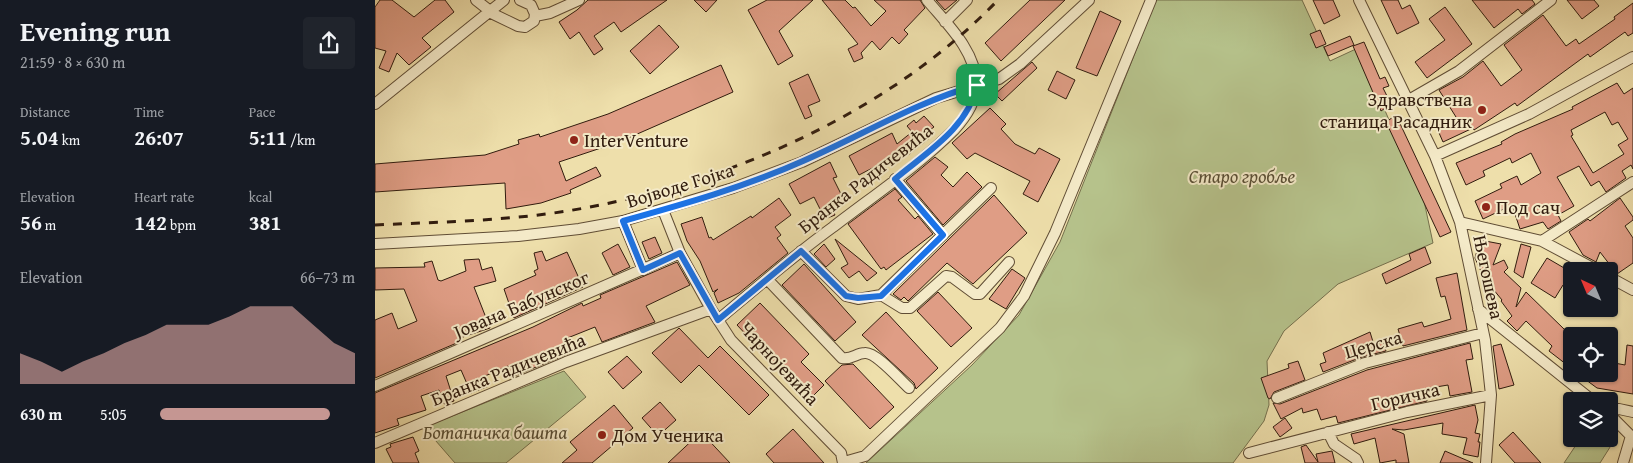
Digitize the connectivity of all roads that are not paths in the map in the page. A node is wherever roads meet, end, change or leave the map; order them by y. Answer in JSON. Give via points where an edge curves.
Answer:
{"nodes":[{"id":1,"x":476,"y":0,"type":"edge"},
{"id":2,"x":504,"y":0,"type":"edge"},
{"id":3,"x":520,"y":0,"type":"edge"},
{"id":4,"x":579,"y":0,"type":"edge"},
{"id":5,"x":927,"y":0,"type":"edge"},
{"id":6,"x":967,"y":0,"type":"edge"},
{"id":7,"x":1089,"y":0,"type":"edge"},
{"id":8,"x":1151,"y":0,"type":"edge"},
{"id":9,"x":1359,"y":0,"type":"edge"},
{"id":10,"x":1551,"y":0,"type":"edge"},
{"id":11,"x":490,"y":11,"type":"junction"},
{"id":12,"x":535,"y":16,"type":"junction"},
{"id":13,"x":945,"y":22,"type":"junction"},
{"id":14,"x":1633,"y":57,"type":"edge"},
{"id":15,"x":977,"y":85,"type":"junction"},
{"id":16,"x":1407,"y":101,"type":"junction"},
{"id":17,"x":375,"y":104,"type":"edge"},
{"id":18,"x":1435,"y":156,"type":"junction"},
{"id":19,"x":895,"y":179,"type":"junction"},
{"id":20,"x":1633,"y":182,"type":"edge"},
{"id":21,"x":991,"y":188,"type":"dead end"},
{"id":22,"x":663,"y":210,"type":"junction"},
{"id":23,"x":623,"y":221,"type":"junction"},
{"id":24,"x":1460,"y":222,"type":"junction"},
{"id":25,"x":943,"y":235,"type":"junction"},
{"id":26,"x":1542,"y":242,"type":"junction"},
{"id":27,"x":375,"y":244,"type":"edge"},
{"id":28,"x":801,"y":251,"type":"junction"},
{"id":29,"x":680,"y":253,"type":"junction"},
{"id":30,"x":1009,"y":262,"type":"dead end"},
{"id":31,"x":1581,"y":262,"type":"edge"},
{"id":32,"x":643,"y":270,"type":"junction"},
{"id":33,"x":767,"y":279,"type":"junction"},
{"id":34,"x":1618,"y":282,"type":"edge"},
{"id":35,"x":1633,"y":290,"type":"edge"},
{"id":36,"x":881,"y":296,"type":"junction"},
{"id":37,"x":711,"y":309,"type":"junction"},
{"id":38,"x":1478,"y":309,"type":"junction"},
{"id":39,"x":718,"y":320,"type":"junction"},
{"id":40,"x":1483,"y":333,"type":"junction"},
{"id":41,"x":375,"y":386,"type":"edge"},
{"id":42,"x":909,"y":388,"type":"dead end"},
{"id":43,"x":1582,"y":392,"type":"edge"},
{"id":44,"x":1491,"y":395,"type":"junction"},
{"id":45,"x":1277,"y":398,"type":"dead end"},
{"id":46,"x":1618,"y":409,"type":"edge"},
{"id":47,"x":1633,"y":412,"type":"edge"},
{"id":48,"x":1618,"y":422,"type":"edge"},
{"id":49,"x":1328,"y":432,"type":"junction"},
{"id":50,"x":1632,"y":437,"type":"edge"},
{"id":51,"x":375,"y":443,"type":"edge"},
{"id":52,"x":1249,"y":453,"type":"dead end"},
{"id":53,"x":843,"y":459,"type":"edge"},
{"id":54,"x":1358,"y":463,"type":"edge"},
{"id":55,"x":1486,"y":463,"type":"edge"},
{"id":56,"x":1623,"y":463,"type":"edge"}],
"edges":[{"from":1,"to":11,"type":"street"},
{"from":2,"to":11,"type":"street"},
{"from":3,"to":12,"type":"street","via":[[533,7]]},
{"from":4,"to":12,"type":"street"},
{"from":5,"to":13,"type":"street"},
{"from":6,"to":13,"type":"street"},
{"from":7,"to":15,"type":"street","via":[[1020,64],[999,79]]},
{"from":8,"to":53,"type":"street","via":[[1055,233],[1024,296],[1000,328],[865,456]]},
{"from":9,"to":16,"type":"street","name":"Његошева"},
{"from":10,"to":16,"type":"street","via":[[1459,70]]},
{"from":11,"to":12,"type":"street","via":[[523,27],[531,24]]},
{"from":11,"to":17,"type":"street"},
{"from":13,"to":15,"type":"street","via":[[972,61]]},
{"from":14,"to":18,"type":"street","via":[[1529,114]]},
{"from":15,"to":19,"type":"street","name":"Бранка Радичевића","via":[[973,101],[954,129]]},
{"from":15,"to":22,"type":"street","name":"Војводе Гојка","via":[[936,98],[802,162]]},
{"from":16,"to":18,"type":"street","name":"Његошева"},
{"from":18,"to":24,"type":"street","name":"Његошева"},
{"from":19,"to":25,"type":"street"},
{"from":19,"to":28,"type":"street","name":"Бранка Радичевића"},
{"from":20,"to":26,"type":"street"},
{"from":21,"to":25,"type":"street"},
{"from":22,"to":23,"type":"street","name":"Војводе Гојка"},
{"from":22,"to":29,"type":"street","name":"Чарнојевића"},
{"from":23,"to":27,"type":"street","name":"Војводе Гојка","via":[[548,233]]},
{"from":23,"to":32,"type":"street"},
{"from":24,"to":26,"type":"street"},
{"from":24,"to":38,"type":"street","name":"Његошева"},
{"from":25,"to":36,"type":"street"},
{"from":26,"to":31,"type":"street"},
{"from":28,"to":33,"type":"street","name":"Бранка Радичевића"},
{"from":28,"to":36,"type":"street","via":[[846,296]]},
{"from":29,"to":32,"type":"street","name":"Јована Бабунског"},
{"from":29,"to":37,"type":"street","name":"Чарнојевића"},
{"from":30,"to":36,"type":"street","via":[[977,294],[948,275],[910,308],[901,308]]},
{"from":32,"to":41,"type":"street","name":"Јована Бабунског"},
{"from":33,"to":39,"type":"street","name":"Бранка Радичевића"},
{"from":33,"to":42,"type":"street","via":[[842,358],[873,354]]},
{"from":34,"to":35,"type":"street"},
{"from":37,"to":39,"type":"street","name":"Чарнојевића"},
{"from":37,"to":51,"type":"street","name":"Бранка Радичевића","via":[[566,362]]},
{"from":38,"to":40,"type":"street","name":"Његошева"},
{"from":38,"to":43,"type":"street"},
{"from":39,"to":53,"type":"street","name":"Чарнојевића","via":[[731,340]]},
{"from":40,"to":44,"type":"street","name":"Његошева"},
{"from":40,"to":45,"type":"street","name":"Церска","via":[[1365,363]]},
{"from":44,"to":49,"type":"street","name":"Горичка"},
{"from":44,"to":55,"type":"street","name":"Његошева"},
{"from":46,"to":47,"type":"street"},
{"from":48,"to":50,"type":"street"},
{"from":49,"to":52,"type":"street","name":"Горичка"},
{"from":49,"to":54,"type":"street","via":[[1334,444]]},
{"from":50,"to":56,"type":"street"}]}
